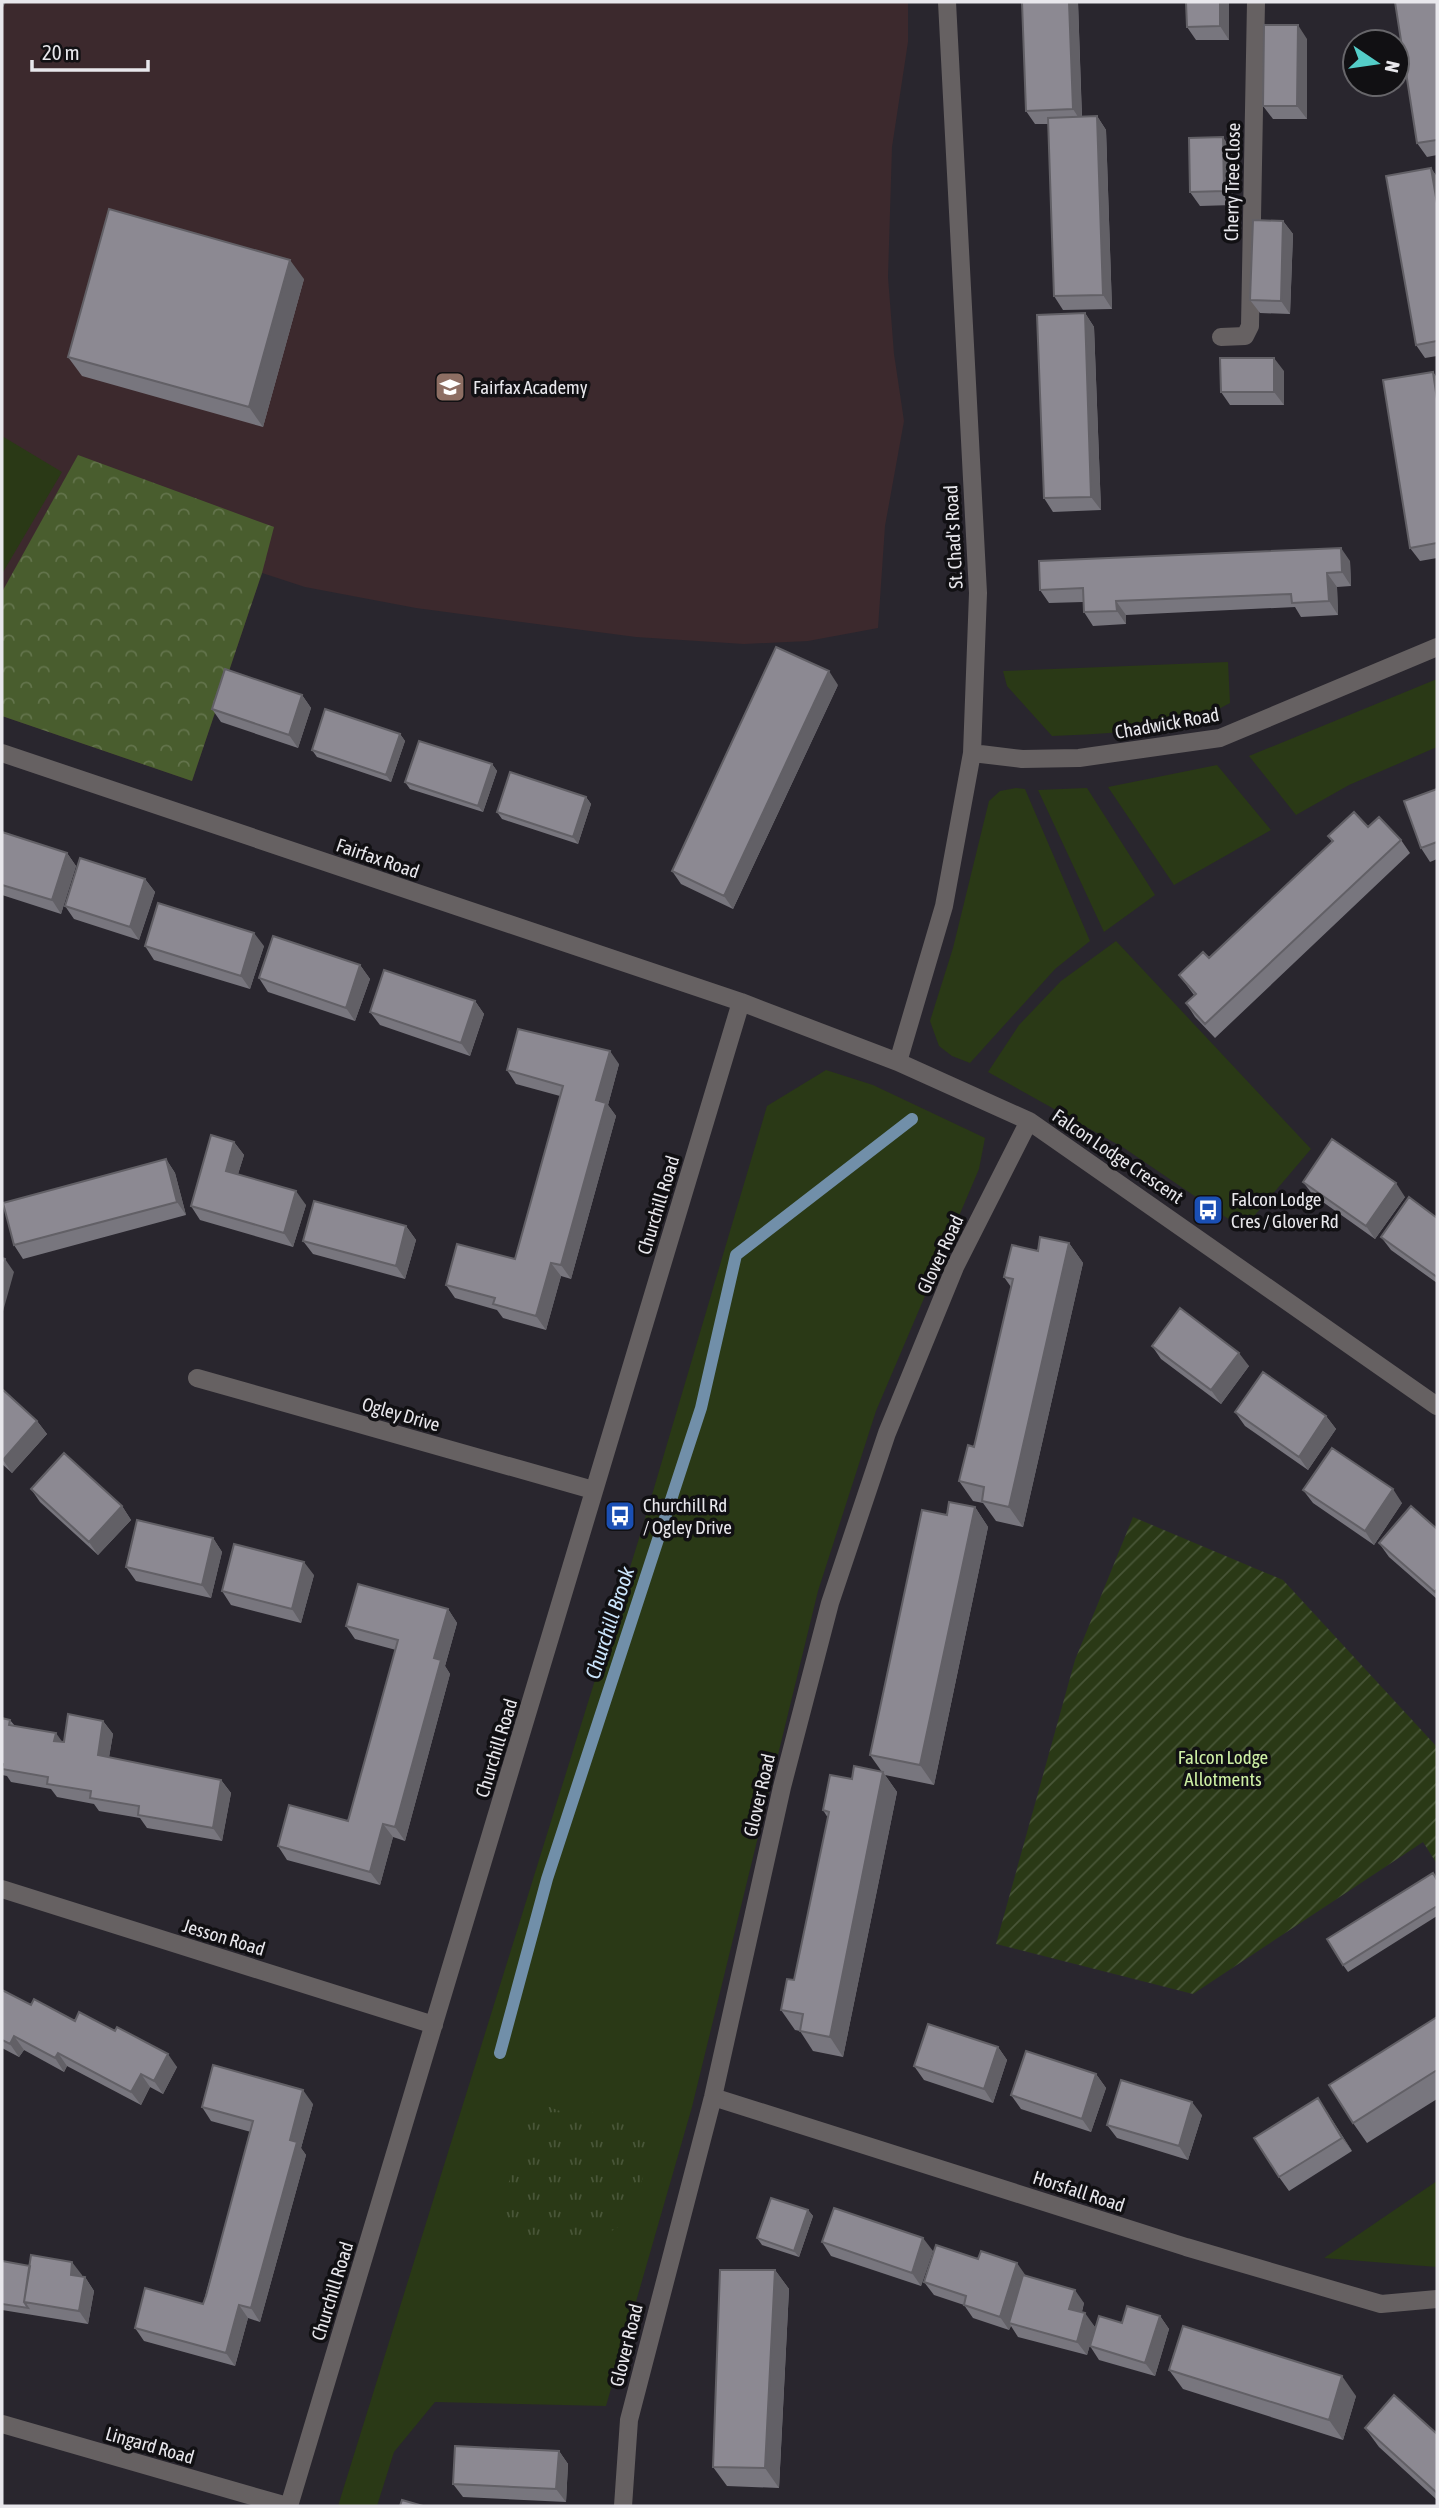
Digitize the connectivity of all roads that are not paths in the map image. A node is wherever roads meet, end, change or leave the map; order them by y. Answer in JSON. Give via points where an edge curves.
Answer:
{"nodes":[{"id":1,"x":947,"y":2,"type":"edge"},
{"id":2,"x":1256,"y":2,"type":"edge"},
{"id":3,"x":1221,"y":337,"type":"dead end"},
{"id":4,"x":1437,"y":647,"type":"edge"},
{"id":5,"x":2,"y":753,"type":"edge"},
{"id":6,"x":972,"y":753,"type":"junction"},
{"id":7,"x":741,"y":1002,"type":"junction"},
{"id":8,"x":898,"y":1062,"type":"junction"},
{"id":9,"x":1029,"y":1121,"type":"junction"},
{"id":10,"x":197,"y":1378,"type":"dead end"},
{"id":11,"x":1437,"y":1406,"type":"edge"},
{"id":12,"x":593,"y":1490,"type":"junction"},
{"id":13,"x":2,"y":1889,"type":"edge"},
{"id":14,"x":434,"y":2025,"type":"junction"},
{"id":15,"x":713,"y":2097,"type":"junction"},
{"id":16,"x":1437,"y":2299,"type":"edge"},
{"id":17,"x":2,"y":2424,"type":"edge"},
{"id":18,"x":288,"y":2506,"type":"edge"},
{"id":19,"x":623,"y":2506,"type":"edge"}],
"edges":[{"from":1,"to":6,"type":"street","name":"St. Chad's Road","via":[[978,593]]},
{"from":2,"to":3,"type":"street","name":"Cherry Tree Close","via":[[1250,326],[1245,337]]},
{"from":4,"to":6,"type":"street","name":"Chadwick Road","via":[[1220,738],[1080,758],[1021,759]]},
{"from":5,"to":7,"type":"street","name":"Fairfax Road"},
{"from":6,"to":8,"type":"street","name":"St. Chad's Road","via":[[944,906]]},
{"from":7,"to":8,"type":"street","name":"Falcon Lodge Crescent"},
{"from":7,"to":12,"type":"street","name":"Churchill Road"},
{"from":8,"to":9,"type":"street","name":"Falcon Lodge Crescent"},
{"from":9,"to":11,"type":"street","name":"Falcon Lodge Crescent"},
{"from":9,"to":15,"type":"street","name":"Glover Road","via":[[955,1267],[887,1433],[830,1603],[782,1787]]},
{"from":10,"to":12,"type":"street","name":"Ogley Drive"},
{"from":12,"to":14,"type":"street","name":"Churchill Road"},
{"from":13,"to":14,"type":"street","name":"Jesson Road"},
{"from":14,"to":18,"type":"street","name":"Churchill Road"},
{"from":15,"to":16,"type":"street","name":"Horsfall Road","via":[[1381,2304]]},
{"from":15,"to":19,"type":"street","name":"Glover Road","via":[[629,2420]]},
{"from":17,"to":18,"type":"street","name":"Lingard Road"}]}
